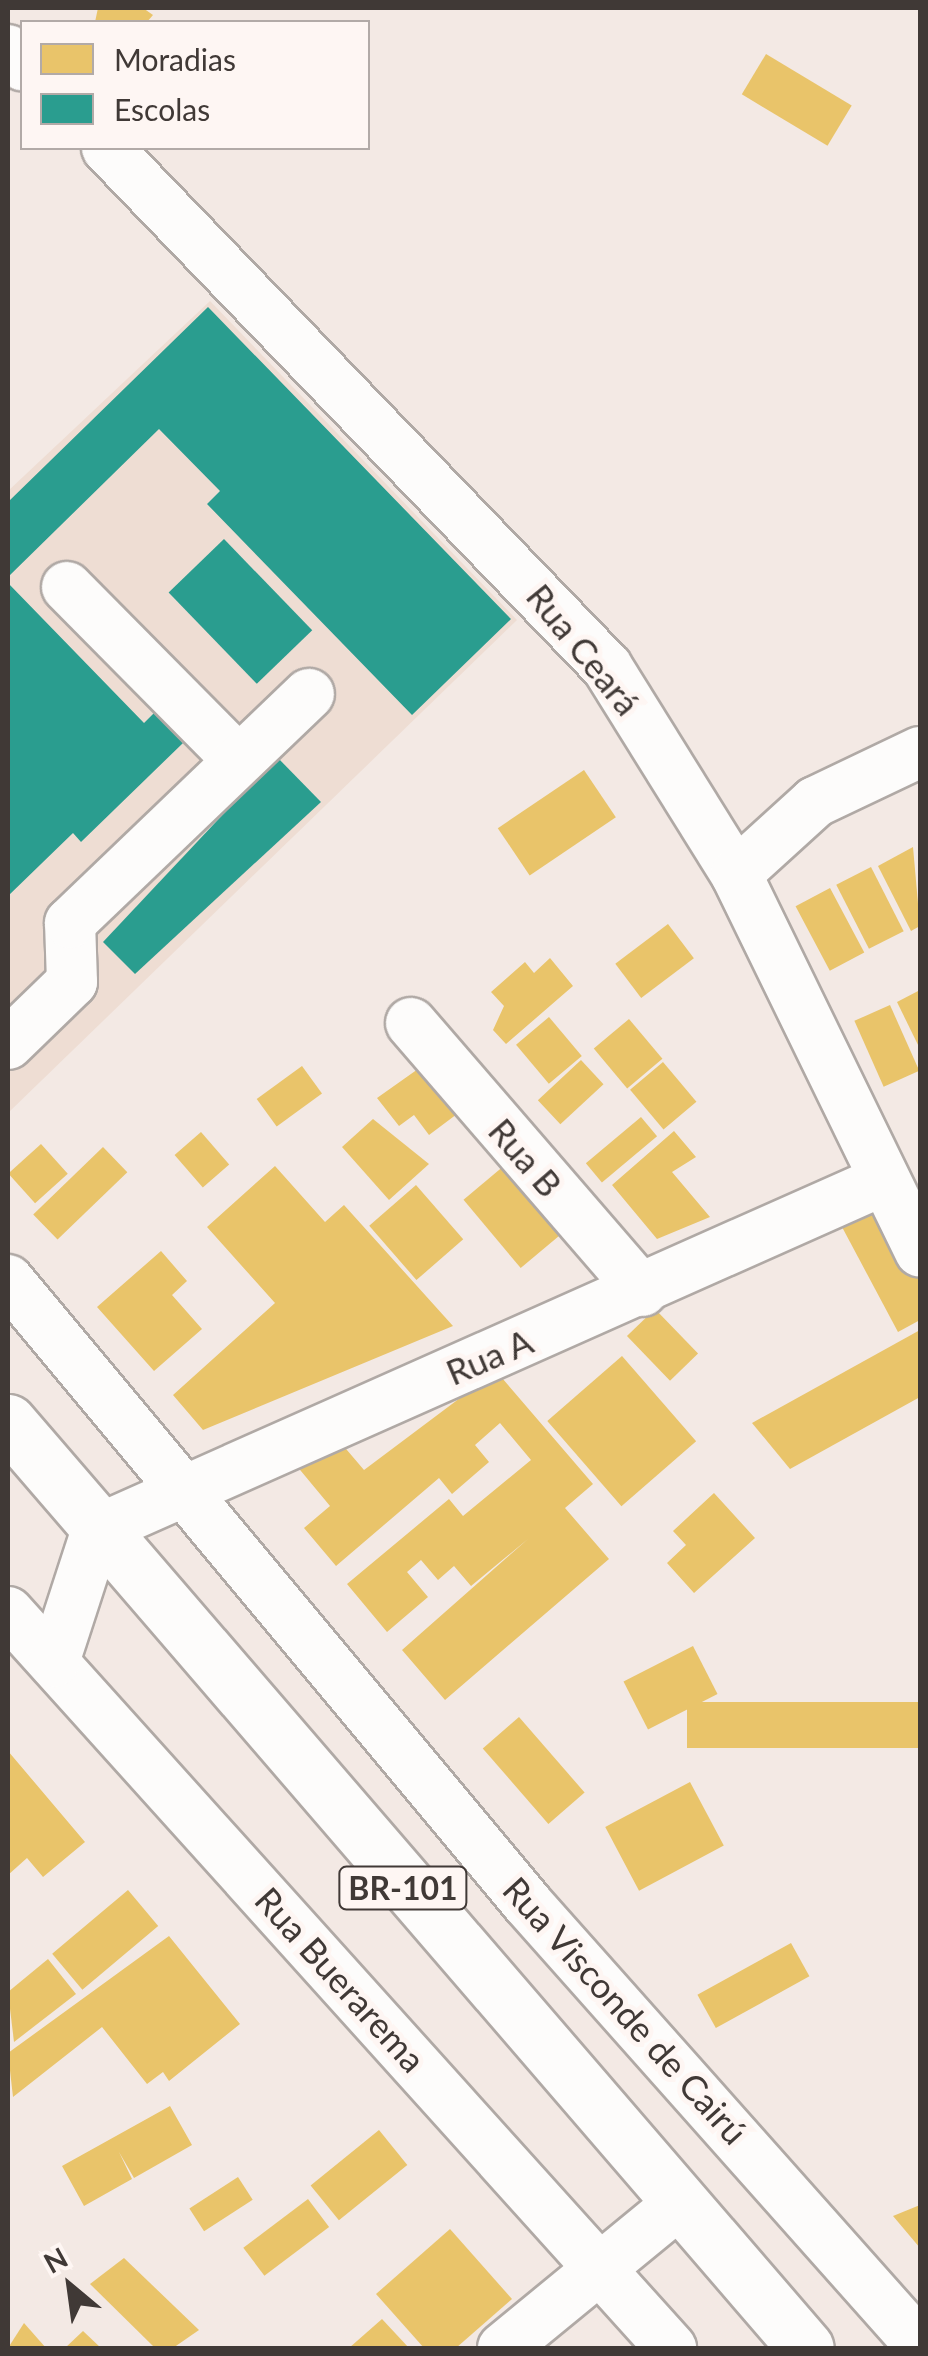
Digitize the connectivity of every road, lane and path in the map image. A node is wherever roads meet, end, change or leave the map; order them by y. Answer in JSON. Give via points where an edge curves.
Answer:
{"nodes":[{"id":1,"x":109,"y":150,"type":"edge"},
{"id":2,"x":67,"y":587,"type":"dead end"},
{"id":3,"x":308,"y":694,"type":"dead end"},
{"id":4,"x":920,"y":752,"type":"edge"},
{"id":5,"x":237,"y":758,"type":"junction"},
{"id":6,"x":736,"y":874,"type":"junction"},
{"id":7,"x":411,"y":1023,"type":"dead end"},
{"id":8,"x":8,"y":1044,"type":"edge"},
{"id":9,"x":882,"y":1181,"type":"junction"},
{"id":10,"x":920,"y":1251,"type":"edge"},
{"id":11,"x":8,"y":1280,"type":"edge"},
{"id":12,"x":642,"y":1291,"type":"junction"},
{"id":13,"x":8,"y":1422,"type":"edge"},
{"id":14,"x":184,"y":1485,"type":"junction"},
{"id":15,"x":97,"y":1530,"type":"junction"},
{"id":16,"x":8,"y":1612,"type":"edge"},
{"id":17,"x":54,"y":1662,"type":"junction"},
{"id":18,"x":676,"y":2206,"type":"junction"},
{"id":19,"x":600,"y":2268,"type":"junction"},
{"id":20,"x":920,"y":2345,"type":"edge"},
{"id":21,"x":504,"y":2348,"type":"edge"},
{"id":22,"x":671,"y":2348,"type":"edge"},
{"id":23,"x":806,"y":2348,"type":"edge"}],
"edges":[{"from":1,"to":6,"type":"street","name":"Rua Ceará","via":[[607,667]]},
{"from":2,"to":5,"type":"street"},
{"from":3,"to":5,"type":"street"},
{"from":4,"to":6,"type":"street","via":[[815,802]]},
{"from":5,"to":8,"type":"street","via":[[70,923],[72,982]]},
{"from":6,"to":9,"type":"street","name":"Rua Ceará"},
{"from":7,"to":12,"type":"street","name":"Rua B"},
{"from":9,"to":10,"type":"street","name":"Rua Ceará"},
{"from":9,"to":12,"type":"street","name":"Rua A"},
{"from":11,"to":14,"type":"street","name":"Rua Visconde de Cairú"},
{"from":12,"to":14,"type":"street","name":"Rua A"},
{"from":13,"to":15,"type":"highway","number":"BR-101"},
{"from":14,"to":15,"type":"street","name":"Rua A"},
{"from":14,"to":20,"type":"street","name":"Rua Visconde de Cairú","via":[[528,1902]]},
{"from":15,"to":17,"type":"street"},
{"from":15,"to":18,"type":"highway","number":"BR-101"},
{"from":16,"to":17,"type":"street","name":"Rua Buerarema"},
{"from":17,"to":19,"type":"street","name":"Rua Buerarema"},
{"from":18,"to":19,"type":"street"},
{"from":18,"to":23,"type":"highway","number":"BR-101"},
{"from":19,"to":21,"type":"street"},
{"from":19,"to":22,"type":"street","name":"Rua Buerarema"}]}
